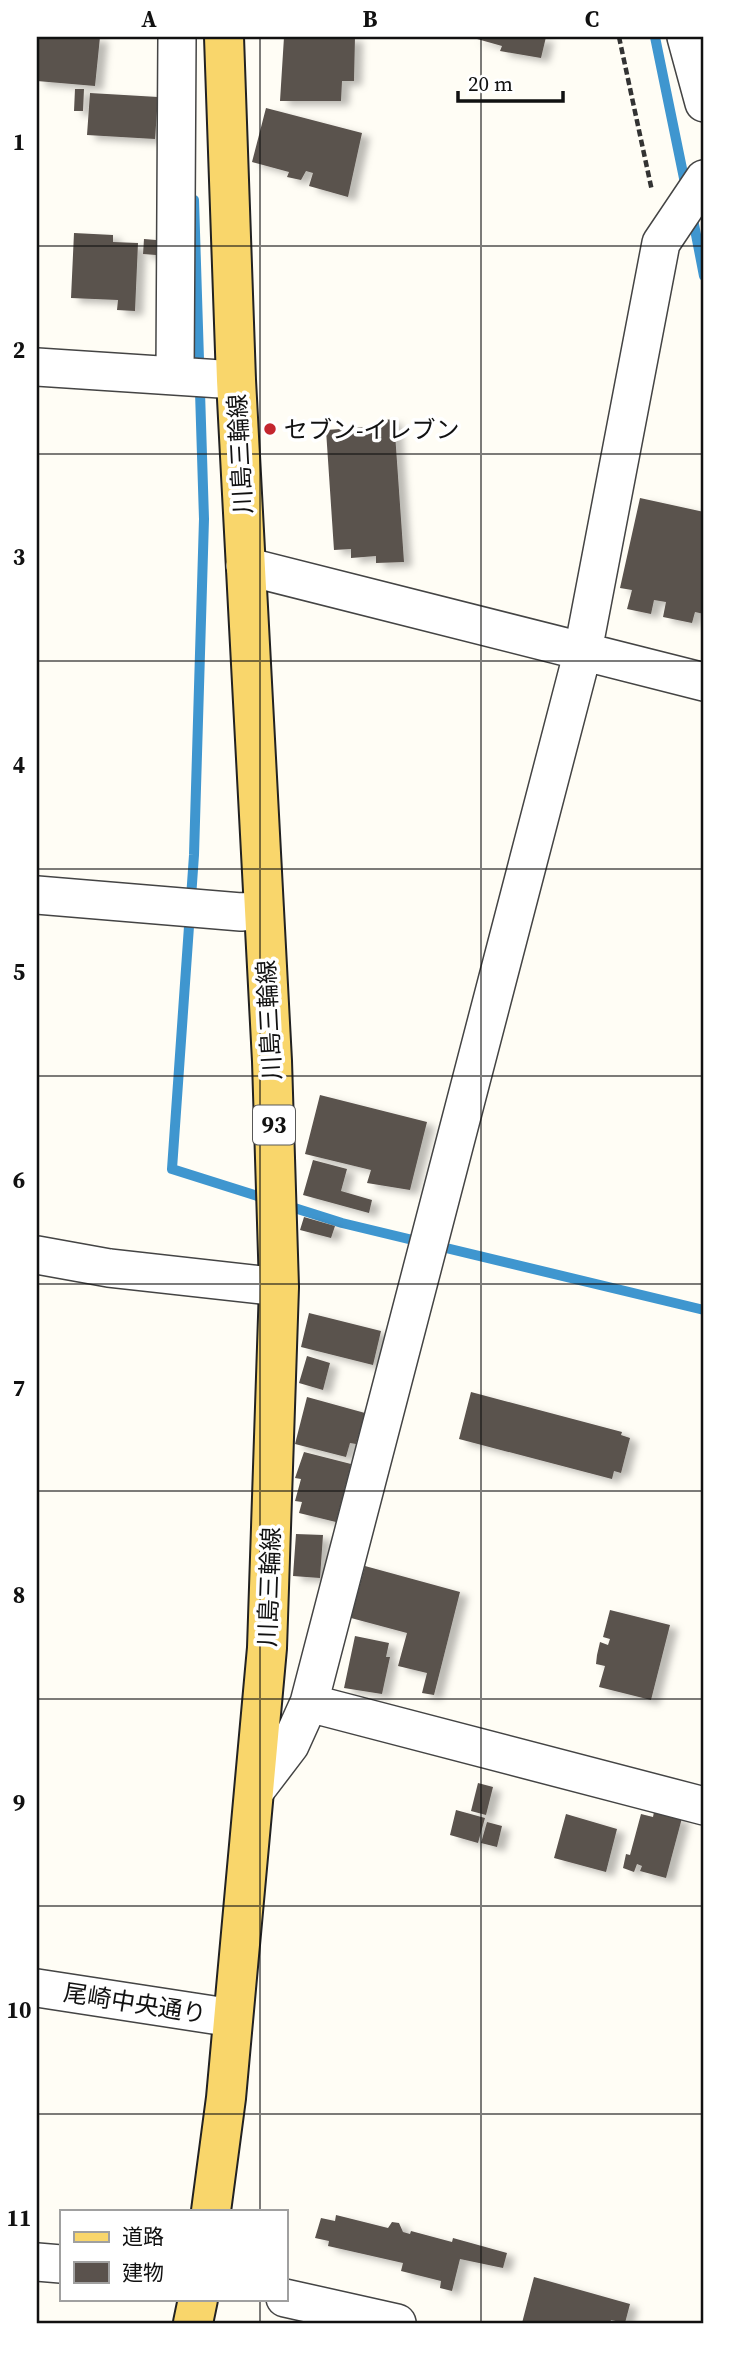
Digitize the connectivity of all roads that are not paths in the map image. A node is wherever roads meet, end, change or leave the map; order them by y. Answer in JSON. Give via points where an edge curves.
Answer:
{"nodes":[{"id":1,"x":177,"y":37,"type":"edge"},
{"id":2,"x":224,"y":37,"type":"edge"},
{"id":3,"x":686,"y":37,"type":"edge"},
{"id":4,"x":704,"y":103,"type":"edge"},
{"id":5,"x":704,"y":179,"type":"edge"},
{"id":6,"x":37,"y":367,"type":"edge"},
{"id":7,"x":175,"y":376,"type":"junction"},
{"id":8,"x":236,"y":380,"type":"junction"},
{"id":9,"x":245,"y":566,"type":"junction"},
{"id":10,"x":583,"y":651,"type":"junction"},
{"id":11,"x":704,"y":682,"type":"edge"},
{"id":12,"x":37,"y":895,"type":"edge"},
{"id":13,"x":264,"y":910,"type":"junction"},
{"id":14,"x":37,"y":1255,"type":"edge"},
{"id":15,"x":279,"y":1287,"type":"junction"},
{"id":16,"x":309,"y":1703,"type":"junction"},
{"id":17,"x":255,"y":1791,"type":"junction"},
{"id":18,"x":704,"y":1806,"type":"edge"},
{"id":19,"x":37,"y":1988,"type":"edge"},
{"id":20,"x":233,"y":2018,"type":"junction"},
{"id":21,"x":211,"y":2210,"type":"edge"},
{"id":22,"x":37,"y":2262,"type":"edge"},
{"id":23,"x":60,"y":2264,"type":"edge"},
{"id":24,"x":287,"y":2298,"type":"edge"},
{"id":25,"x":198,"y":2300,"type":"edge"},
{"id":26,"x":193,"y":2323,"type":"edge"},
{"id":27,"x":397,"y":2323,"type":"edge"}],
"edges":[{"from":1,"to":7,"type":"street"},
{"from":2,"to":8,"type":"main road","name":"川島三輪線","number":"93"},
{"from":3,"to":4,"type":"street"},
{"from":5,"to":10,"type":"street","via":[[669,232]]},
{"from":6,"to":7,"type":"street"},
{"from":7,"to":8,"type":"street"},
{"from":8,"to":9,"type":"main road","name":"川島三輪線","number":"93"},
{"from":9,"to":10,"type":"street"},
{"from":9,"to":13,"type":"main road","name":"川島三輪線","number":"93"},
{"from":10,"to":11,"type":"street"},
{"from":10,"to":16,"type":"street"},
{"from":12,"to":13,"type":"street","via":[[241,912]]},
{"from":13,"to":15,"type":"main road","name":"川島三輪線","number":"93"},
{"from":14,"to":15,"type":"street"},
{"from":15,"to":17,"type":"main road","name":"川島三輪線","number":"93","via":[[267,1647]]},
{"from":16,"to":17,"type":"street","via":[[290,1745]]},
{"from":16,"to":18,"type":"street"},
{"from":17,"to":20,"type":"main road","name":"川島三輪線","number":"93"},
{"from":19,"to":20,"type":"street","name":"尾崎中央通り"},
{"from":20,"to":21,"type":"main road","name":"川島三輪線","number":"93"},
{"from":22,"to":23,"type":"street"},
{"from":24,"to":27,"type":"street"},
{"from":25,"to":26,"type":"main road"}]}
